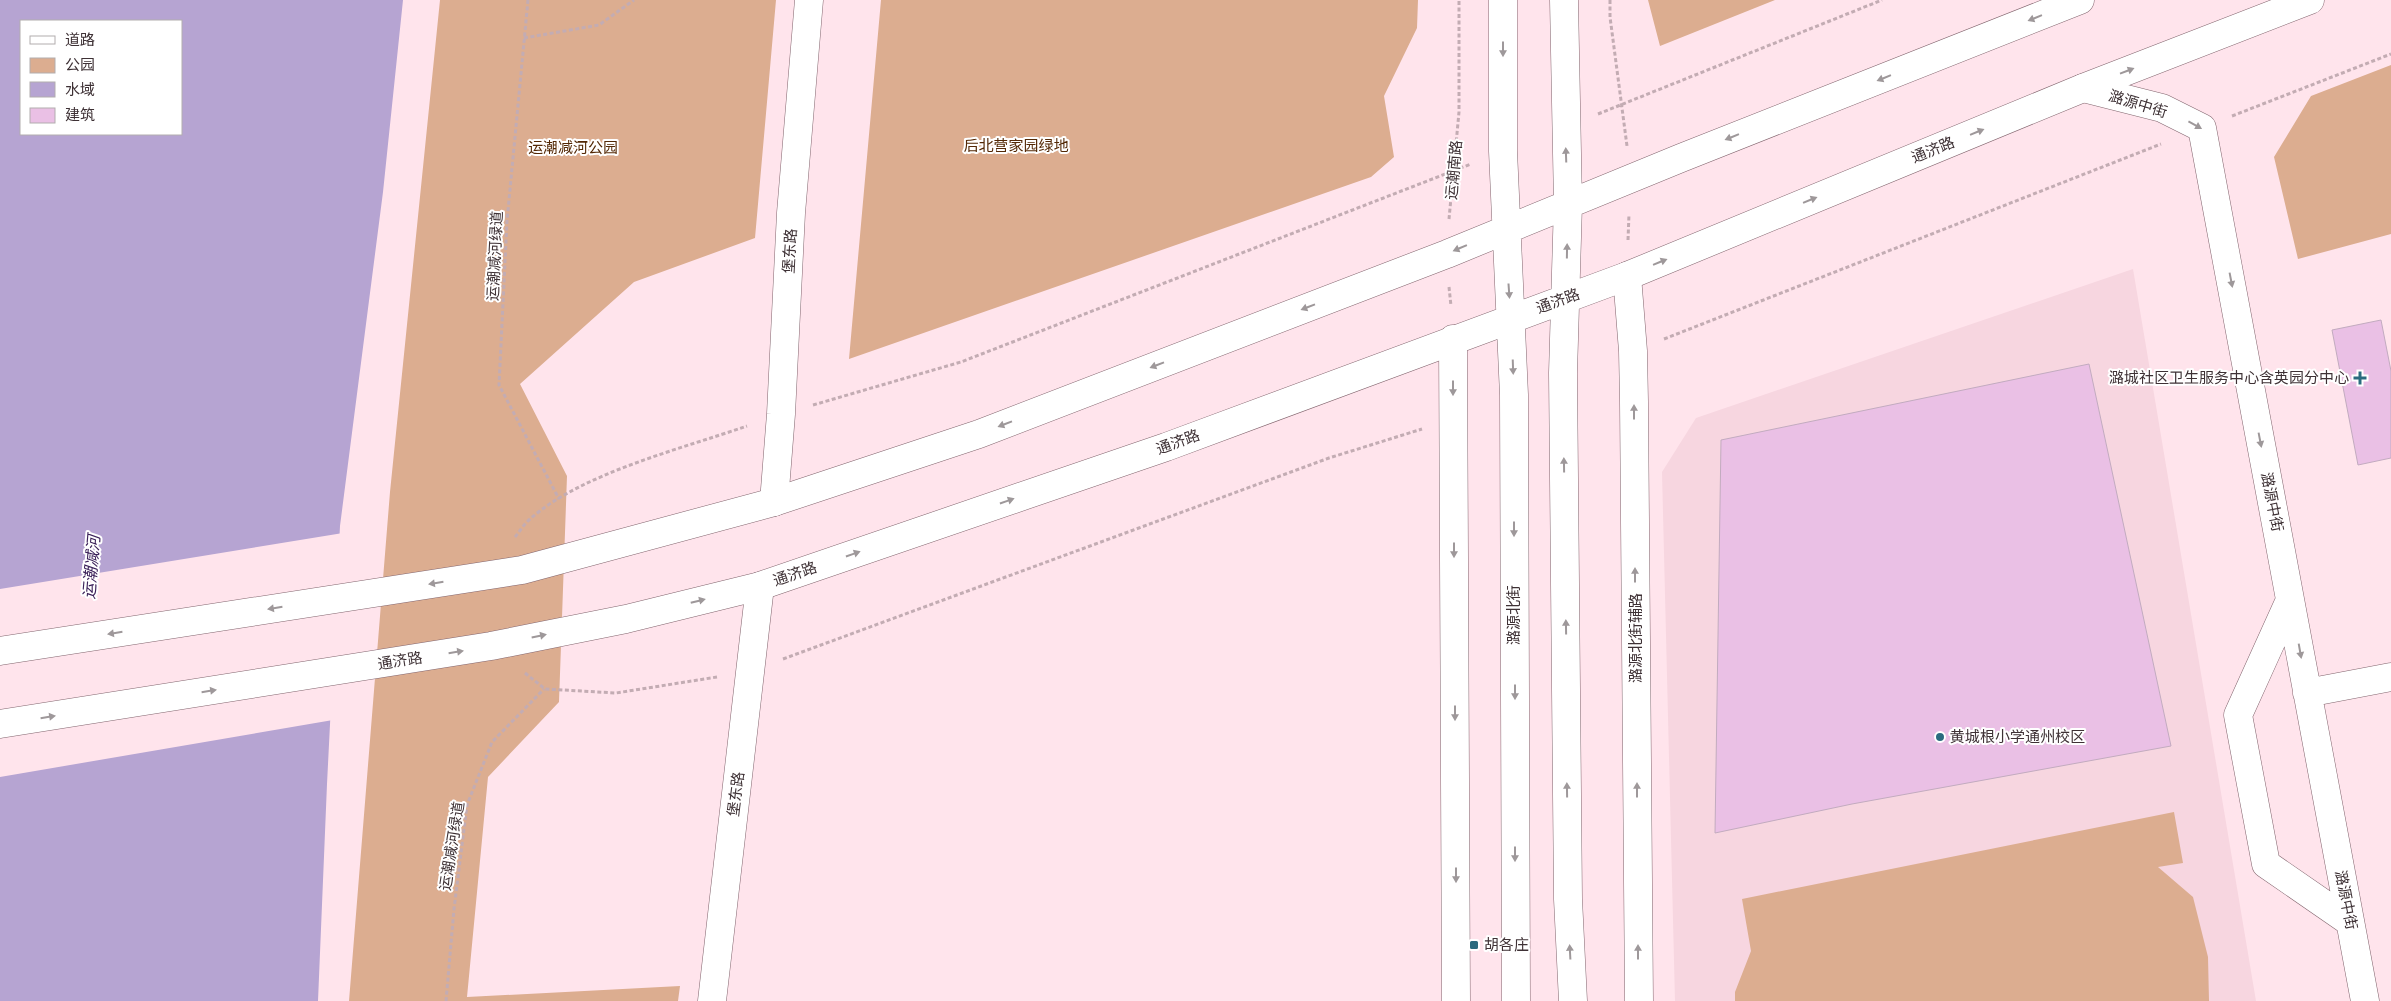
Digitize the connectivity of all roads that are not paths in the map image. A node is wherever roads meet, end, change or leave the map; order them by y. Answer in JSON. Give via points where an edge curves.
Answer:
{"nodes":[{"id":1,"x":809,"y":0,"type":"edge"},
{"id":2,"x":1503,"y":0,"type":"edge"},
{"id":3,"x":1564,"y":0,"type":"edge"},
{"id":4,"x":2080,"y":0,"type":"edge"},
{"id":5,"x":2310,"y":0,"type":"edge"},
{"id":6,"x":2083,"y":88,"type":"junction"},
{"id":7,"x":1568,"y":204,"type":"junction"},
{"id":8,"x":1505,"y":229,"type":"junction"},
{"id":9,"x":1627,"y":276,"type":"junction"},
{"id":10,"x":1566,"y":298,"type":"junction"},
{"id":11,"x":1510,"y":318,"type":"junction"},
{"id":12,"x":1453,"y":339,"type":"junction"},
{"id":13,"x":774,"y":502,"type":"junction"},
{"id":14,"x":760,"y":586,"type":"junction"},
{"id":15,"x":2290,"y":600,"type":"junction"},
{"id":16,"x":0,"y":651,"type":"edge"},
{"id":17,"x":2391,"y":677,"type":"edge"},
{"id":18,"x":2307,"y":693,"type":"junction"},
{"id":19,"x":0,"y":724,"type":"edge"},
{"id":20,"x":2350,"y":922,"type":"junction"},
{"id":21,"x":712,"y":1001,"type":"edge"},
{"id":22,"x":1456,"y":1001,"type":"edge"},
{"id":23,"x":1516,"y":1001,"type":"edge"},
{"id":24,"x":1573,"y":1001,"type":"edge"},
{"id":25,"x":1639,"y":1001,"type":"edge"},
{"id":26,"x":2365,"y":1001,"type":"edge"}],
"edges":[{"from":1,"to":13,"type":"main road","name":"堡东路"},
{"from":2,"to":8,"type":"main road","one_way":true},
{"from":7,"to":3,"type":"main road","one_way":true},
{"from":4,"to":7,"type":"main road","one_way":true},
{"from":6,"to":5,"type":"main road","name":"通济路","one_way":true},
{"from":9,"to":6,"type":"main road","name":"通济路","one_way":true},
{"from":6,"to":15,"type":"main road","name":"潞源中街","one_way":true,"via":[[2162,108],[2202,128]]},
{"from":7,"to":8,"type":"main road"},
{"from":10,"to":7,"type":"main road","one_way":true},
{"from":8,"to":11,"type":"main road","name":"潞源北街","one_way":true},
{"from":8,"to":13,"type":"main road","one_way":true,"via":[[979,434]]},
{"from":9,"to":10,"type":"main road","name":"通济路"},
{"from":25,"to":9,"type":"main road","name":"潞源北街辅路","one_way":true,"via":[[1633,376]]},
{"from":10,"to":11,"type":"main road","name":"通济路"},
{"from":24,"to":10,"type":"main road","one_way":true,"via":[[1568,889],[1563,383]]},
{"from":11,"to":12,"type":"main road","name":"通济路"},
{"from":11,"to":23,"type":"main road","name":"潞源北街","one_way":true,"via":[[1514,395]]},
{"from":14,"to":12,"type":"main road","name":"通济路","one_way":true,"via":[[1166,446]]},
{"from":12,"to":22,"type":"main road","one_way":true},
{"from":13,"to":16,"type":"main road","one_way":true,"via":[[522,570]]},
{"from":19,"to":14,"type":"main road","name":"通济路","one_way":true,"via":[[492,646]]},
{"from":14,"to":21,"type":"main road","name":"堡东路"},
{"from":15,"to":18,"type":"main road","name":"潞源中街","one_way":true},
{"from":15,"to":20,"type":"main road","via":[[2238,716],[2266,864]]},
{"from":17,"to":18,"type":"main road"},
{"from":18,"to":20,"type":"main road","name":"潞源中街"},
{"from":20,"to":26,"type":"main road","name":"潞源中街"}]}
